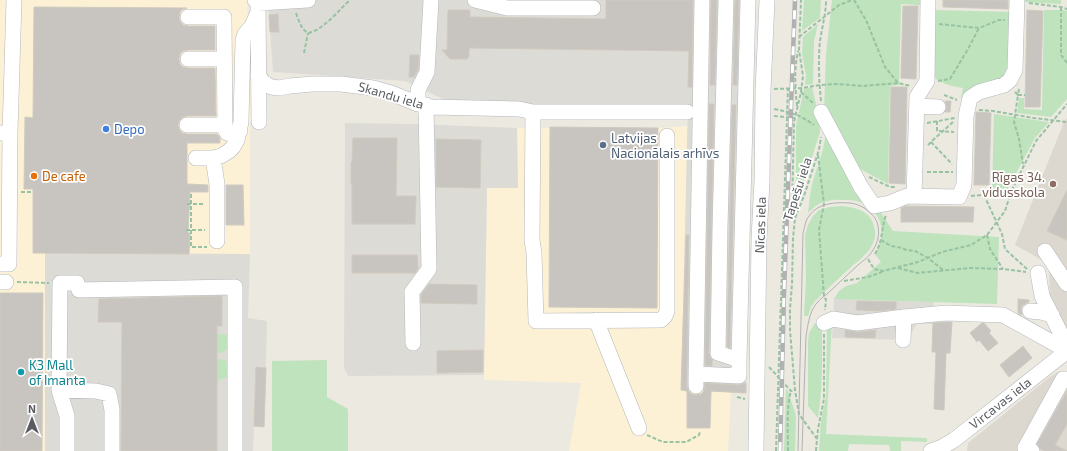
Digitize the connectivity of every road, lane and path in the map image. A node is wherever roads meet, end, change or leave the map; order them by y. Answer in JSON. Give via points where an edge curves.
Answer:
{"nodes":[{"id":1,"x":14,"y":0,"type":"edge"},
{"id":2,"x":308,"y":0,"type":"edge"},
{"id":3,"x":350,"y":0,"type":"edge"},
{"id":4,"x":431,"y":0,"type":"edge"},
{"id":5,"x":475,"y":0,"type":"edge"},
{"id":6,"x":702,"y":0,"type":"edge"},
{"id":7,"x":726,"y":0,"type":"edge"},
{"id":8,"x":748,"y":0,"type":"edge"},
{"id":9,"x":767,"y":0,"type":"edge"},
{"id":10,"x":801,"y":0,"type":"edge"},
{"id":11,"x":826,"y":0,"type":"edge"},
{"id":12,"x":853,"y":0,"type":"edge"},
{"id":13,"x":928,"y":0,"type":"edge"},
{"id":14,"x":292,"y":1,"type":"edge"},
{"id":15,"x":1017,"y":1,"type":"edge"},
{"id":16,"x":257,"y":5,"type":"edge"},
{"id":17,"x":1061,"y":7,"type":"junction"},
{"id":18,"x":593,"y":8,"type":"dead end"},
{"id":19,"x":1067,"y":9,"type":"edge"},
{"id":20,"x":188,"y":16,"type":"dead end"},
{"id":21,"x":825,"y":16,"type":"junction"},
{"id":22,"x":1017,"y":18,"type":"junction"},
{"id":23,"x":928,"y":22,"type":"junction"},
{"id":24,"x":979,"y":28,"type":"junction"},
{"id":25,"x":308,"y":33,"type":"junction"},
{"id":26,"x":799,"y":37,"type":"junction"},
{"id":27,"x":799,"y":50,"type":"junction"},
{"id":28,"x":304,"y":53,"type":"dead end"},
{"id":29,"x":188,"y":59,"type":"dead end"},
{"id":30,"x":224,"y":59,"type":"junction"},
{"id":31,"x":1067,"y":63,"type":"edge"},
{"id":32,"x":258,"y":75,"type":"junction"},
{"id":33,"x":242,"y":76,"type":"junction"},
{"id":34,"x":898,"y":83,"type":"junction"},
{"id":35,"x":820,"y":85,"type":"junction"},
{"id":36,"x":924,"y":85,"type":"junction"},
{"id":37,"x":1004,"y":85,"type":"junction"},
{"id":38,"x":788,"y":88,"type":"junction"},
{"id":39,"x":795,"y":88,"type":"junction"},
{"id":40,"x":802,"y":88,"type":"junction"},
{"id":41,"x":763,"y":91,"type":"junction"},
{"id":42,"x":801,"y":92,"type":"junction"},
{"id":43,"x":1018,"y":95,"type":"junction"},
{"id":44,"x":1025,"y":95,"type":"dead end"},
{"id":45,"x":695,"y":96,"type":"junction"},
{"id":46,"x":745,"y":96,"type":"junction"},
{"id":47,"x":723,"y":97,"type":"junction"},
{"id":48,"x":1067,"y":104,"type":"edge"},
{"id":49,"x":422,"y":105,"type":"junction"},
{"id":50,"x":917,"y":106,"type":"junction"},
{"id":51,"x":968,"y":107,"type":"junction"},
{"id":52,"x":797,"y":108,"type":"junction"},
{"id":53,"x":939,"y":108,"type":"junction"},
{"id":54,"x":787,"y":111,"type":"junction"},
{"id":55,"x":533,"y":112,"type":"junction"},
{"id":56,"x":687,"y":112,"type":"dead end"},
{"id":57,"x":763,"y":112,"type":"junction"},
{"id":58,"x":796,"y":114,"type":"junction"},
{"id":59,"x":1015,"y":115,"type":"junction"},
{"id":60,"x":787,"y":117,"type":"junction"},
{"id":61,"x":795,"y":118,"type":"junction"},
{"id":62,"x":818,"y":119,"type":"junction"},
{"id":63,"x":1053,"y":120,"type":"junction"},
{"id":64,"x":259,"y":122,"type":"dead end"},
{"id":65,"x":1067,"y":122,"type":"edge"},
{"id":66,"x":916,"y":123,"type":"junction"},
{"id":67,"x":187,"y":125,"type":"dead end"},
{"id":68,"x":225,"y":125,"type":"junction"},
{"id":69,"x":240,"y":131,"type":"junction"},
{"id":70,"x":818,"y":131,"type":"dead end"},
{"id":71,"x":822,"y":132,"type":"dead end"},
{"id":72,"x":942,"y":132,"type":"junction"},
{"id":73,"x":965,"y":132,"type":"junction"},
{"id":74,"x":5,"y":133,"type":"edge"},
{"id":75,"x":667,"y":136,"type":"dead end"},
{"id":76,"x":821,"y":137,"type":"junction"},
{"id":77,"x":931,"y":142,"type":"junction"},
{"id":78,"x":818,"y":154,"type":"junction"},
{"id":79,"x":196,"y":158,"type":"dead end"},
{"id":80,"x":213,"y":158,"type":"junction"},
{"id":81,"x":915,"y":166,"type":"junction"},
{"id":82,"x":1024,"y":166,"type":"junction"},
{"id":83,"x":962,"y":172,"type":"junction"},
{"id":84,"x":867,"y":175,"type":"dead end"},
{"id":85,"x":898,"y":187,"type":"dead end"},
{"id":86,"x":1010,"y":192,"type":"junction"},
{"id":87,"x":191,"y":194,"type":"dead end"},
{"id":88,"x":984,"y":195,"type":"junction"},
{"id":89,"x":914,"y":196,"type":"junction"},
{"id":90,"x":959,"y":197,"type":"junction"},
{"id":91,"x":890,"y":203,"type":"junction"},
{"id":92,"x":186,"y":204,"type":"dead end"},
{"id":93,"x":191,"y":204,"type":"junction"},
{"id":94,"x":217,"y":204,"type":"junction"},
{"id":95,"x":795,"y":218,"type":"junction"},
{"id":96,"x":997,"y":222,"type":"junction"},
{"id":97,"x":186,"y":230,"type":"dead end"},
{"id":98,"x":191,"y":230,"type":"junction"},
{"id":99,"x":987,"y":235,"type":"junction"},
{"id":100,"x":216,"y":236,"type":"junction"},
{"id":101,"x":881,"y":240,"type":"junction"},
{"id":102,"x":1046,"y":251,"type":"dead end"},
{"id":103,"x":875,"y":254,"type":"dead end"},
{"id":104,"x":928,"y":258,"type":"junction"},
{"id":105,"x":868,"y":260,"type":"dead end"},
{"id":106,"x":0,"y":264,"type":"edge"},
{"id":107,"x":896,"y":267,"type":"junction"},
{"id":108,"x":1003,"y":269,"type":"junction"},
{"id":109,"x":883,"y":271,"type":"junction"},
{"id":110,"x":944,"y":271,"type":"junction"},
{"id":111,"x":1038,"y":273,"type":"dead end"},
{"id":112,"x":844,"y":281,"type":"dead end"},
{"id":113,"x":3,"y":282,"type":"edge"},
{"id":114,"x":60,"y":283,"type":"junction"},
{"id":115,"x":1067,"y":284,"type":"edge"},
{"id":116,"x":1030,"y":311,"type":"dead end"},
{"id":117,"x":1052,"y":315,"type":"junction"},
{"id":118,"x":904,"y":317,"type":"junction"},
{"id":119,"x":596,"y":320,"type":"junction"},
{"id":120,"x":824,"y":321,"type":"junction"},
{"id":121,"x":903,"y":340,"type":"dead end"},
{"id":122,"x":413,"y":343,"type":"dead end"},
{"id":123,"x":1067,"y":349,"type":"edge"},
{"id":124,"x":757,"y":354,"type":"junction"},
{"id":125,"x":739,"y":360,"type":"junction"},
{"id":126,"x":778,"y":377,"type":"junction"},
{"id":127,"x":1067,"y":379,"type":"edge"},
{"id":128,"x":59,"y":390,"type":"junction"},
{"id":129,"x":795,"y":390,"type":"junction"},
{"id":130,"x":791,"y":392,"type":"junction"},
{"id":131,"x":639,"y":428,"type":"joint"},
{"id":132,"x":700,"y":432,"type":"dead end"},
{"id":133,"x":817,"y":439,"type":"junction"},
{"id":134,"x":67,"y":451,"type":"edge"},
{"id":135,"x":112,"y":451,"type":"edge"},
{"id":136,"x":235,"y":451,"type":"edge"},
{"id":137,"x":756,"y":451,"type":"edge"},
{"id":138,"x":776,"y":451,"type":"edge"},
{"id":139,"x":788,"y":451,"type":"edge"},
{"id":140,"x":816,"y":451,"type":"edge"},
{"id":141,"x":931,"y":451,"type":"edge"},
{"id":142,"x":1032,"y":451,"type":"edge"}],
"edges":[{"from":1,"to":74,"type":"street"},
{"from":2,"to":14,"type":"street"},
{"from":3,"to":25,"type":"path","via":[[319,30]]},
{"from":4,"to":49,"type":"street","via":[[428,72],[418,90]]},
{"from":5,"to":18,"type":"street","via":[[507,8]]},
{"from":6,"to":45,"type":"street"},
{"from":7,"to":47,"type":"street"},
{"from":8,"to":46,"type":"street"},
{"from":9,"to":41,"type":"street","name":"Nīcas iela"},
{"from":10,"to":26,"type":"path"},
{"from":11,"to":21,"type":"path"},
{"from":12,"to":21,"type":"path","via":[[839,5]]},
{"from":12,"to":34,"type":"path","via":[[866,20],[885,67]]},
{"from":13,"to":23,"type":"street"},
{"from":14,"to":16,"type":"street"},
{"from":14,"to":25,"type":"path","via":[[300,24]]},
{"from":15,"to":17,"type":"path"},
{"from":15,"to":22,"type":"street"},
{"from":16,"to":32,"type":"street"},
{"from":16,"to":33,"type":"street","via":[[252,26],[243,40]]},
{"from":17,"to":19,"type":"path"},
{"from":17,"to":31,"type":"path","via":[[1061,55]]},
{"from":20,"to":30,"type":"street","via":[[224,17]]},
{"from":21,"to":26,"type":"path"},
{"from":21,"to":35,"type":"path","via":[[818,63]]},
{"from":22,"to":24,"type":"path","via":[[999,20]]},
{"from":22,"to":37,"type":"street","via":[[1015,70]]},
{"from":23,"to":24,"type":"path"},
{"from":23,"to":36,"type":"street"},
{"from":24,"to":36,"type":"path","via":[[950,79]]},
{"from":25,"to":28,"type":"path"},
{"from":26,"to":27,"type":"path"},
{"from":27,"to":39,"type":"path"},
{"from":27,"to":40,"type":"path"},
{"from":29,"to":30,"type":"street"},
{"from":30,"to":68,"type":"street"},
{"from":32,"to":33,"type":"street","via":[[252,82],[247,82]]},
{"from":32,"to":49,"type":"street","name":"Skandu iela","via":[[271,87],[325,83],[357,85],[391,93]]},
{"from":32,"to":64,"type":"street"},
{"from":33,"to":69,"type":"street"},
{"from":34,"to":35,"type":"path","via":[[863,86]]},
{"from":34,"to":36,"type":"path"},
{"from":35,"to":40,"type":"path"},
{"from":35,"to":62,"type":"path"},
{"from":36,"to":50,"type":"street","via":[[917,96]]},
{"from":37,"to":43,"type":"path"},
{"from":37,"to":51,"type":"street","via":[[978,92],[970,98]]},
{"from":38,"to":39,"type":"path"},
{"from":38,"to":41,"type":"path"},
{"from":38,"to":54,"type":"path"},
{"from":39,"to":40,"type":"path"},
{"from":39,"to":52,"type":"path"},
{"from":40,"to":42,"type":"path"},
{"from":41,"to":46,"type":"street"},
{"from":41,"to":57,"type":"street","name":"Nīcas iela"},
{"from":42,"to":52,"type":"path"},
{"from":42,"to":62,"type":"path"},
{"from":43,"to":44,"type":"path"},
{"from":43,"to":59,"type":"path"},
{"from":45,"to":47,"type":"street"},
{"from":45,"to":125,"type":"street","via":[[696,380],[739,376]]},
{"from":46,"to":47,"type":"street"},
{"from":46,"to":125,"type":"street"},
{"from":47,"to":125,"type":"street","via":[[726,227],[718,353]]},
{"from":48,"to":63,"type":"path"},
{"from":49,"to":55,"type":"street","name":"Skandu iela","via":[[519,109]]},
{"from":49,"to":122,"type":"street","via":[[430,269],[412,292]]},
{"from":50,"to":53,"type":"street"},
{"from":50,"to":66,"type":"street"},
{"from":51,"to":53,"type":"path"},
{"from":51,"to":59,"type":"path"},
{"from":51,"to":73,"type":"street"},
{"from":52,"to":58,"type":"path"},
{"from":53,"to":66,"type":"path"},
{"from":53,"to":72,"type":"path","via":[[937,131]]},
{"from":53,"to":72,"type":"path","via":[[958,118]]},
{"from":54,"to":57,"type":"path"},
{"from":54,"to":58,"type":"path"},
{"from":54,"to":60,"type":"path"},
{"from":55,"to":56,"type":"street","name":"Skandu iela"},
{"from":55,"to":119,"type":"street","via":[[532,240],[536,321]]},
{"from":57,"to":60,"type":"path"},
{"from":57,"to":124,"type":"street","name":"Nīcas iela"},
{"from":58,"to":61,"type":"path"},
{"from":58,"to":62,"type":"path","via":[[804,118]]},
{"from":59,"to":63,"type":"path"},
{"from":59,"to":82,"type":"path","via":[[1014,122]]},
{"from":60,"to":61,"type":"path"},
{"from":60,"to":126,"type":"path"},
{"from":61,"to":95,"type":"path","via":[[792,205]]},
{"from":62,"to":91,"type":"street","via":[[874,206]]},
{"from":63,"to":65,"type":"path"},
{"from":63,"to":82,"type":"path","via":[[1036,141]]},
{"from":66,"to":81,"type":"street"},
{"from":67,"to":68,"type":"street"},
{"from":68,"to":69,"type":"street","via":[[227,133]]},
{"from":69,"to":80,"type":"street","via":[[233,147],[221,156]]},
{"from":70,"to":76,"type":"path"},
{"from":71,"to":76,"type":"path","name":"Tapešu iela"},
{"from":72,"to":73,"type":"path"},
{"from":72,"to":77,"type":"path"},
{"from":73,"to":83,"type":"street"},
{"from":74,"to":106,"type":"street","via":[[9,264]]},
{"from":75,"to":119,"type":"street","via":[[667,311],[662,320]]},
{"from":76,"to":78,"type":"path","name":"Tapešu iela"},
{"from":77,"to":81,"type":"path"},
{"from":77,"to":83,"type":"path"},
{"from":78,"to":95,"type":"path","name":"Tapešu iela"},
{"from":78,"to":120,"type":"path","via":[[824,204],[819,230],[826,300]]},
{"from":79,"to":80,"type":"street"},
{"from":80,"to":94,"type":"street"},
{"from":81,"to":83,"type":"path"},
{"from":81,"to":89,"type":"street"},
{"from":82,"to":86,"type":"path"},
{"from":83,"to":90,"type":"street","via":[[964,185]]},
{"from":84,"to":85,"type":"path","via":[[890,187]]},
{"from":86,"to":88,"type":"path"},
{"from":86,"to":96,"type":"path","via":[[1005,211]]},
{"from":87,"to":93,"type":"path"},
{"from":88,"to":90,"type":"path"},
{"from":88,"to":96,"type":"path"},
{"from":89,"to":90,"type":"street"},
{"from":89,"to":91,"type":"street","via":[[906,196]]},
{"from":91,"to":101,"type":"path","via":[[882,227]]},
{"from":92,"to":93,"type":"path"},
{"from":93,"to":94,"type":"path"},
{"from":93,"to":98,"type":"path"},
{"from":94,"to":100,"type":"street"},
{"from":95,"to":129,"type":"path","name":"Tapešu iela","via":[[790,330]]},
{"from":96,"to":99,"type":"path"},
{"from":96,"to":108,"type":"path","via":[[1005,249],[1031,272]]},
{"from":97,"to":98,"type":"path"},
{"from":98,"to":100,"type":"path"},
{"from":98,"to":100,"type":"path","via":[[191,247],[217,247]]},
{"from":99,"to":104,"type":"path","via":[[971,245]]},
{"from":99,"to":108,"type":"path","via":[[990,249]]},
{"from":101,"to":103,"type":"path"},
{"from":101,"to":104,"type":"path","via":[[891,246],[915,251]]},
{"from":102,"to":115,"type":"street"},
{"from":104,"to":107,"type":"path"},
{"from":104,"to":110,"type":"path"},
{"from":105,"to":109,"type":"path","via":[[874,269]]},
{"from":107,"to":109,"type":"path"},
{"from":107,"to":110,"type":"path","via":[[918,273]]},
{"from":108,"to":110,"type":"path","via":[[970,268]]},
{"from":109,"to":112,"type":"path","via":[[868,277]]},
{"from":111,"to":117,"type":"street","via":[[1042,296]]},
{"from":113,"to":114,"type":"path"},
{"from":114,"to":128,"type":"street"},
{"from":114,"to":136,"type":"street","via":[[77,283],[79,290],[235,287]]},
{"from":116,"to":117,"type":"street"},
{"from":117,"to":123,"type":"street"},
{"from":118,"to":120,"type":"street","via":[[857,323],[833,319]]},
{"from":118,"to":121,"type":"street"},
{"from":118,"to":123,"type":"street","via":[[946,313],[1002,314]]},
{"from":119,"to":131,"type":"street"},
{"from":120,"to":133,"type":"path","via":[[824,399]]},
{"from":123,"to":141,"type":"street","name":"Vircavas iela","via":[[954,440]]},
{"from":124,"to":126,"type":"path"},
{"from":124,"to":137,"type":"street","name":"Nīcas iela"},
{"from":126,"to":130,"type":"path"},
{"from":126,"to":138,"type":"path"},
{"from":127,"to":142,"type":"street","via":[[1063,379],[1025,448]]},
{"from":128,"to":134,"type":"street","via":[[67,416]]},
{"from":128,"to":135,"type":"street","via":[[110,394]]},
{"from":129,"to":130,"type":"path"},
{"from":129,"to":133,"type":"path","name":"Tapešu iela","via":[[799,414]]},
{"from":130,"to":139,"type":"path"},
{"from":131,"to":132,"type":"path","via":[[648,436],[663,442],[686,442]]},
{"from":133,"to":140,"type":"path"}]}
